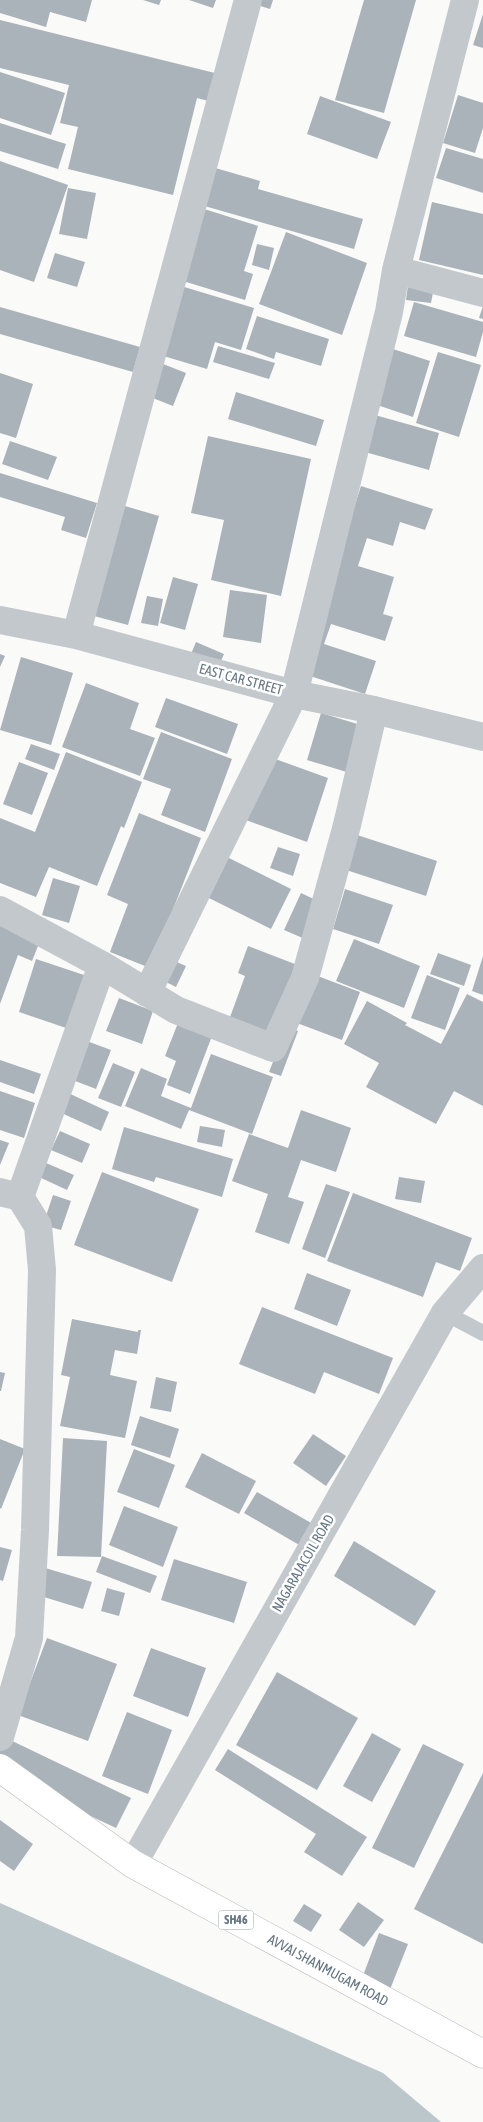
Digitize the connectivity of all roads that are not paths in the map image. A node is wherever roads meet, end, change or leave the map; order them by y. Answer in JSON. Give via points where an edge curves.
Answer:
{"nodes":[{"id":1,"x":248,"y":0,"type":"edge"},
{"id":2,"x":465,"y":0,"type":"edge"},
{"id":3,"x":396,"y":270,"type":"junction"},
{"id":4,"x":483,"y":293,"type":"edge"},
{"id":5,"x":0,"y":620,"type":"edge"},
{"id":6,"x":76,"y":635,"type":"junction"},
{"id":7,"x":294,"y":694,"type":"junction"},
{"id":8,"x":374,"y":710,"type":"junction"},
{"id":9,"x":483,"y":737,"type":"edge"},
{"id":10,"x":0,"y":910,"type":"edge"},
{"id":11,"x":102,"y":965,"type":"junction"},
{"id":12,"x":147,"y":993,"type":"junction"},
{"id":13,"x":10,"y":1195,"type":"edge"},
{"id":14,"x":483,"y":1268,"type":"edge"},
{"id":15,"x":445,"y":1313,"type":"junction"},
{"id":16,"x":483,"y":1333,"type":"edge"},
{"id":17,"x":0,"y":1737,"type":"edge"},
{"id":18,"x":0,"y":1768,"type":"edge"},
{"id":19,"x":133,"y":1864,"type":"junction"},
{"id":20,"x":483,"y":2054,"type":"edge"}],
"edges":[{"from":1,"to":6,"type":"street"},
{"from":2,"to":3,"type":"street"},
{"from":3,"to":4,"type":"street"},
{"from":3,"to":7,"type":"street","via":[[389,312]]},
{"from":5,"to":6,"type":"street","name":"EAST CAR STREET"},
{"from":6,"to":7,"type":"street","name":"EAST CAR STREET"},
{"from":7,"to":8,"type":"street","name":"EAST CAR STREET"},
{"from":7,"to":12,"type":"street"},
{"from":8,"to":9,"type":"street","name":"EAST CAR STREET"},
{"from":8,"to":12,"type":"street","via":[[306,978],[273,1048],[176,1010]]},
{"from":10,"to":11,"type":"street"},
{"from":11,"to":12,"type":"street"},
{"from":11,"to":13,"type":"street"},
{"from":13,"to":17,"type":"street","via":[[38,1226],[42,1270],[29,1638]]},
{"from":14,"to":15,"type":"street","name":"NAGARAJACOIL ROAD"},
{"from":15,"to":16,"type":"lane"},
{"from":15,"to":19,"type":"street","name":"NAGARAJACOIL ROAD"},
{"from":18,"to":19,"type":"main road","name":"AVVAI SHANMUGAM ROAD","number":"SH46"},
{"from":19,"to":20,"type":"main road","name":"AVVAI SHANMUGAM ROAD","number":"SH46"}]}
